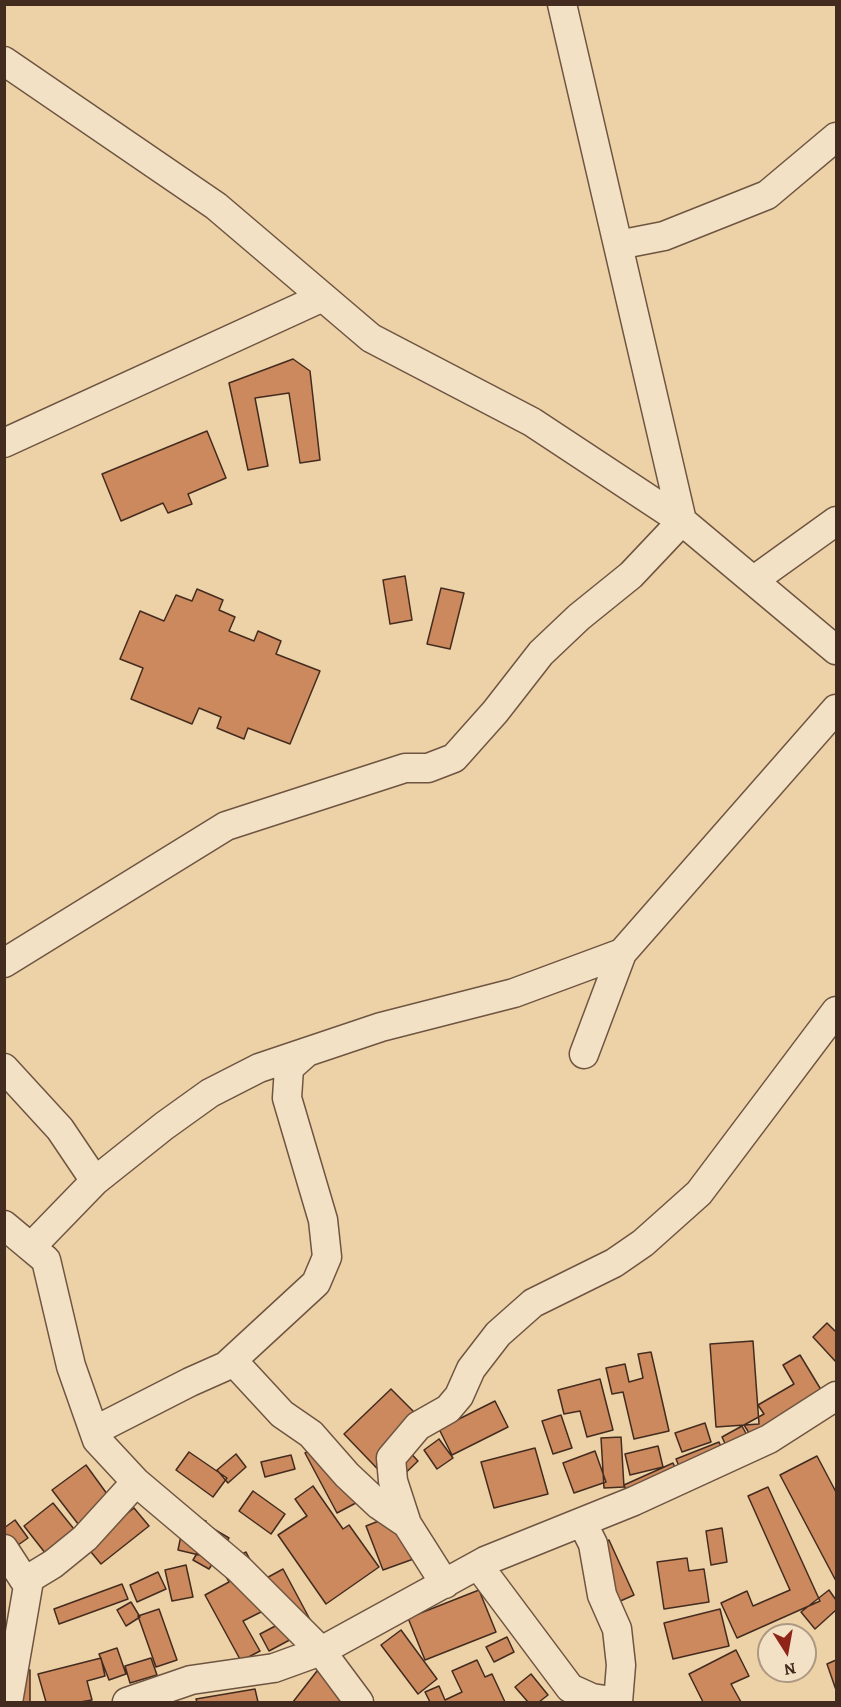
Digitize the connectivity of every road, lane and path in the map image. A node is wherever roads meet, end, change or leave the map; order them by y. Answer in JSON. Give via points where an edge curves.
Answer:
{"nodes":[{"id":1,"x":562,"y":4,"type":"edge"},
{"id":2,"x":4,"y":61,"type":"edge"},
{"id":3,"x":837,"y":138,"type":"edge"},
{"id":4,"x":618,"y":245,"type":"junction"},
{"id":5,"x":323,"y":297,"type":"junction"},
{"id":6,"x":4,"y":443,"type":"edge"},
{"id":7,"x":682,"y":521,"type":"junction"},
{"id":8,"x":837,"y":521,"type":"edge"},
{"id":9,"x":754,"y":580,"type":"junction"},
{"id":10,"x":837,"y":650,"type":"edge"},
{"id":11,"x":837,"y":709,"type":"edge"},
{"id":12,"x":622,"y":953,"type":"junction"},
{"id":13,"x":4,"y":963,"type":"edge"},
{"id":14,"x":837,"y":1011,"type":"edge"},
{"id":15,"x":307,"y":1052,"type":"junction"},
{"id":16,"x":584,"y":1054,"type":"dead end"},
{"id":17,"x":4,"y":1068,"type":"edge"},
{"id":18,"x":95,"y":1181,"type":"junction"},
{"id":19,"x":4,"y":1225,"type":"edge"},
{"id":20,"x":31,"y":1247,"type":"junction"},
{"id":21,"x":233,"y":1361,"type":"junction"},
{"id":22,"x":837,"y":1396,"type":"edge"},
{"id":23,"x":94,"y":1431,"type":"junction"},
{"id":24,"x":136,"y":1482,"type":"junction"},
{"id":25,"x":582,"y":1522,"type":"junction"},
{"id":26,"x":407,"y":1524,"type":"junction"},
{"id":27,"x":4,"y":1549,"type":"edge"},
{"id":28,"x":478,"y":1565,"type":"junction"},
{"id":29,"x":25,"y":1581,"type":"junction"},
{"id":30,"x":445,"y":1584,"type":"junction"},
{"id":31,"x":321,"y":1651,"type":"junction"},
{"id":32,"x":8,"y":1702,"type":"edge"},
{"id":33,"x":127,"y":1702,"type":"edge"},
{"id":34,"x":359,"y":1702,"type":"edge"},
{"id":35,"x":618,"y":1702,"type":"edge"}],
"edges":[{"from":1,"to":4,"type":"street"},
{"from":2,"to":5,"type":"street","via":[[216,206]]},
{"from":3,"to":4,"type":"street","via":[[767,195],[664,237]]},
{"from":4,"to":7,"type":"street"},
{"from":5,"to":6,"type":"street"},
{"from":5,"to":7,"type":"street","via":[[371,338],[532,422]]},
{"from":7,"to":9,"type":"street"},
{"from":7,"to":13,"type":"street","via":[[631,575],[541,653],[454,758],[428,768],[405,768],[226,826]]},
{"from":8,"to":9,"type":"street"},
{"from":9,"to":10,"type":"street"},
{"from":11,"to":12,"type":"street"},
{"from":12,"to":15,"type":"street","via":[[514,993],[381,1027]]},
{"from":12,"to":16,"type":"street"},
{"from":14,"to":26,"type":"street","via":[[699,1193],[644,1243],[614,1263],[533,1303],[498,1334],[471,1369],[459,1396],[448,1409],[418,1426],[400,1446],[391,1458],[393,1481]]},
{"from":15,"to":18,"type":"street","via":[[259,1068],[210,1093]]},
{"from":15,"to":21,"type":"street","via":[[289,1068],[287,1098],[323,1220],[327,1257],[315,1283]]},
{"from":17,"to":18,"type":"street","via":[[60,1129]]},
{"from":18,"to":20,"type":"street"},
{"from":19,"to":20,"type":"street"},
{"from":20,"to":23,"type":"street","via":[[45,1260],[71,1366]]},
{"from":21,"to":23,"type":"street"},
{"from":21,"to":26,"type":"street","via":[[282,1414],[311,1434],[355,1483]]},
{"from":22,"to":25,"type":"street","via":[[769,1439]]},
{"from":23,"to":24,"type":"street","via":[[97,1440]]},
{"from":24,"to":29,"type":"street","via":[[85,1538]]},
{"from":24,"to":31,"type":"street","via":[[239,1569]]},
{"from":25,"to":28,"type":"street"},
{"from":25,"to":35,"type":"street","via":[[593,1545],[602,1595],[617,1629],[621,1665]]},
{"from":26,"to":30,"type":"street"},
{"from":27,"to":29,"type":"street"},
{"from":28,"to":30,"type":"street"},
{"from":28,"to":35,"type":"street","via":[[570,1688],[592,1698]]},
{"from":29,"to":32,"type":"street","via":[[28,1586]]},
{"from":30,"to":31,"type":"street"},
{"from":31,"to":33,"type":"street","via":[[274,1668],[191,1680]]},
{"from":31,"to":34,"type":"street"}]}
